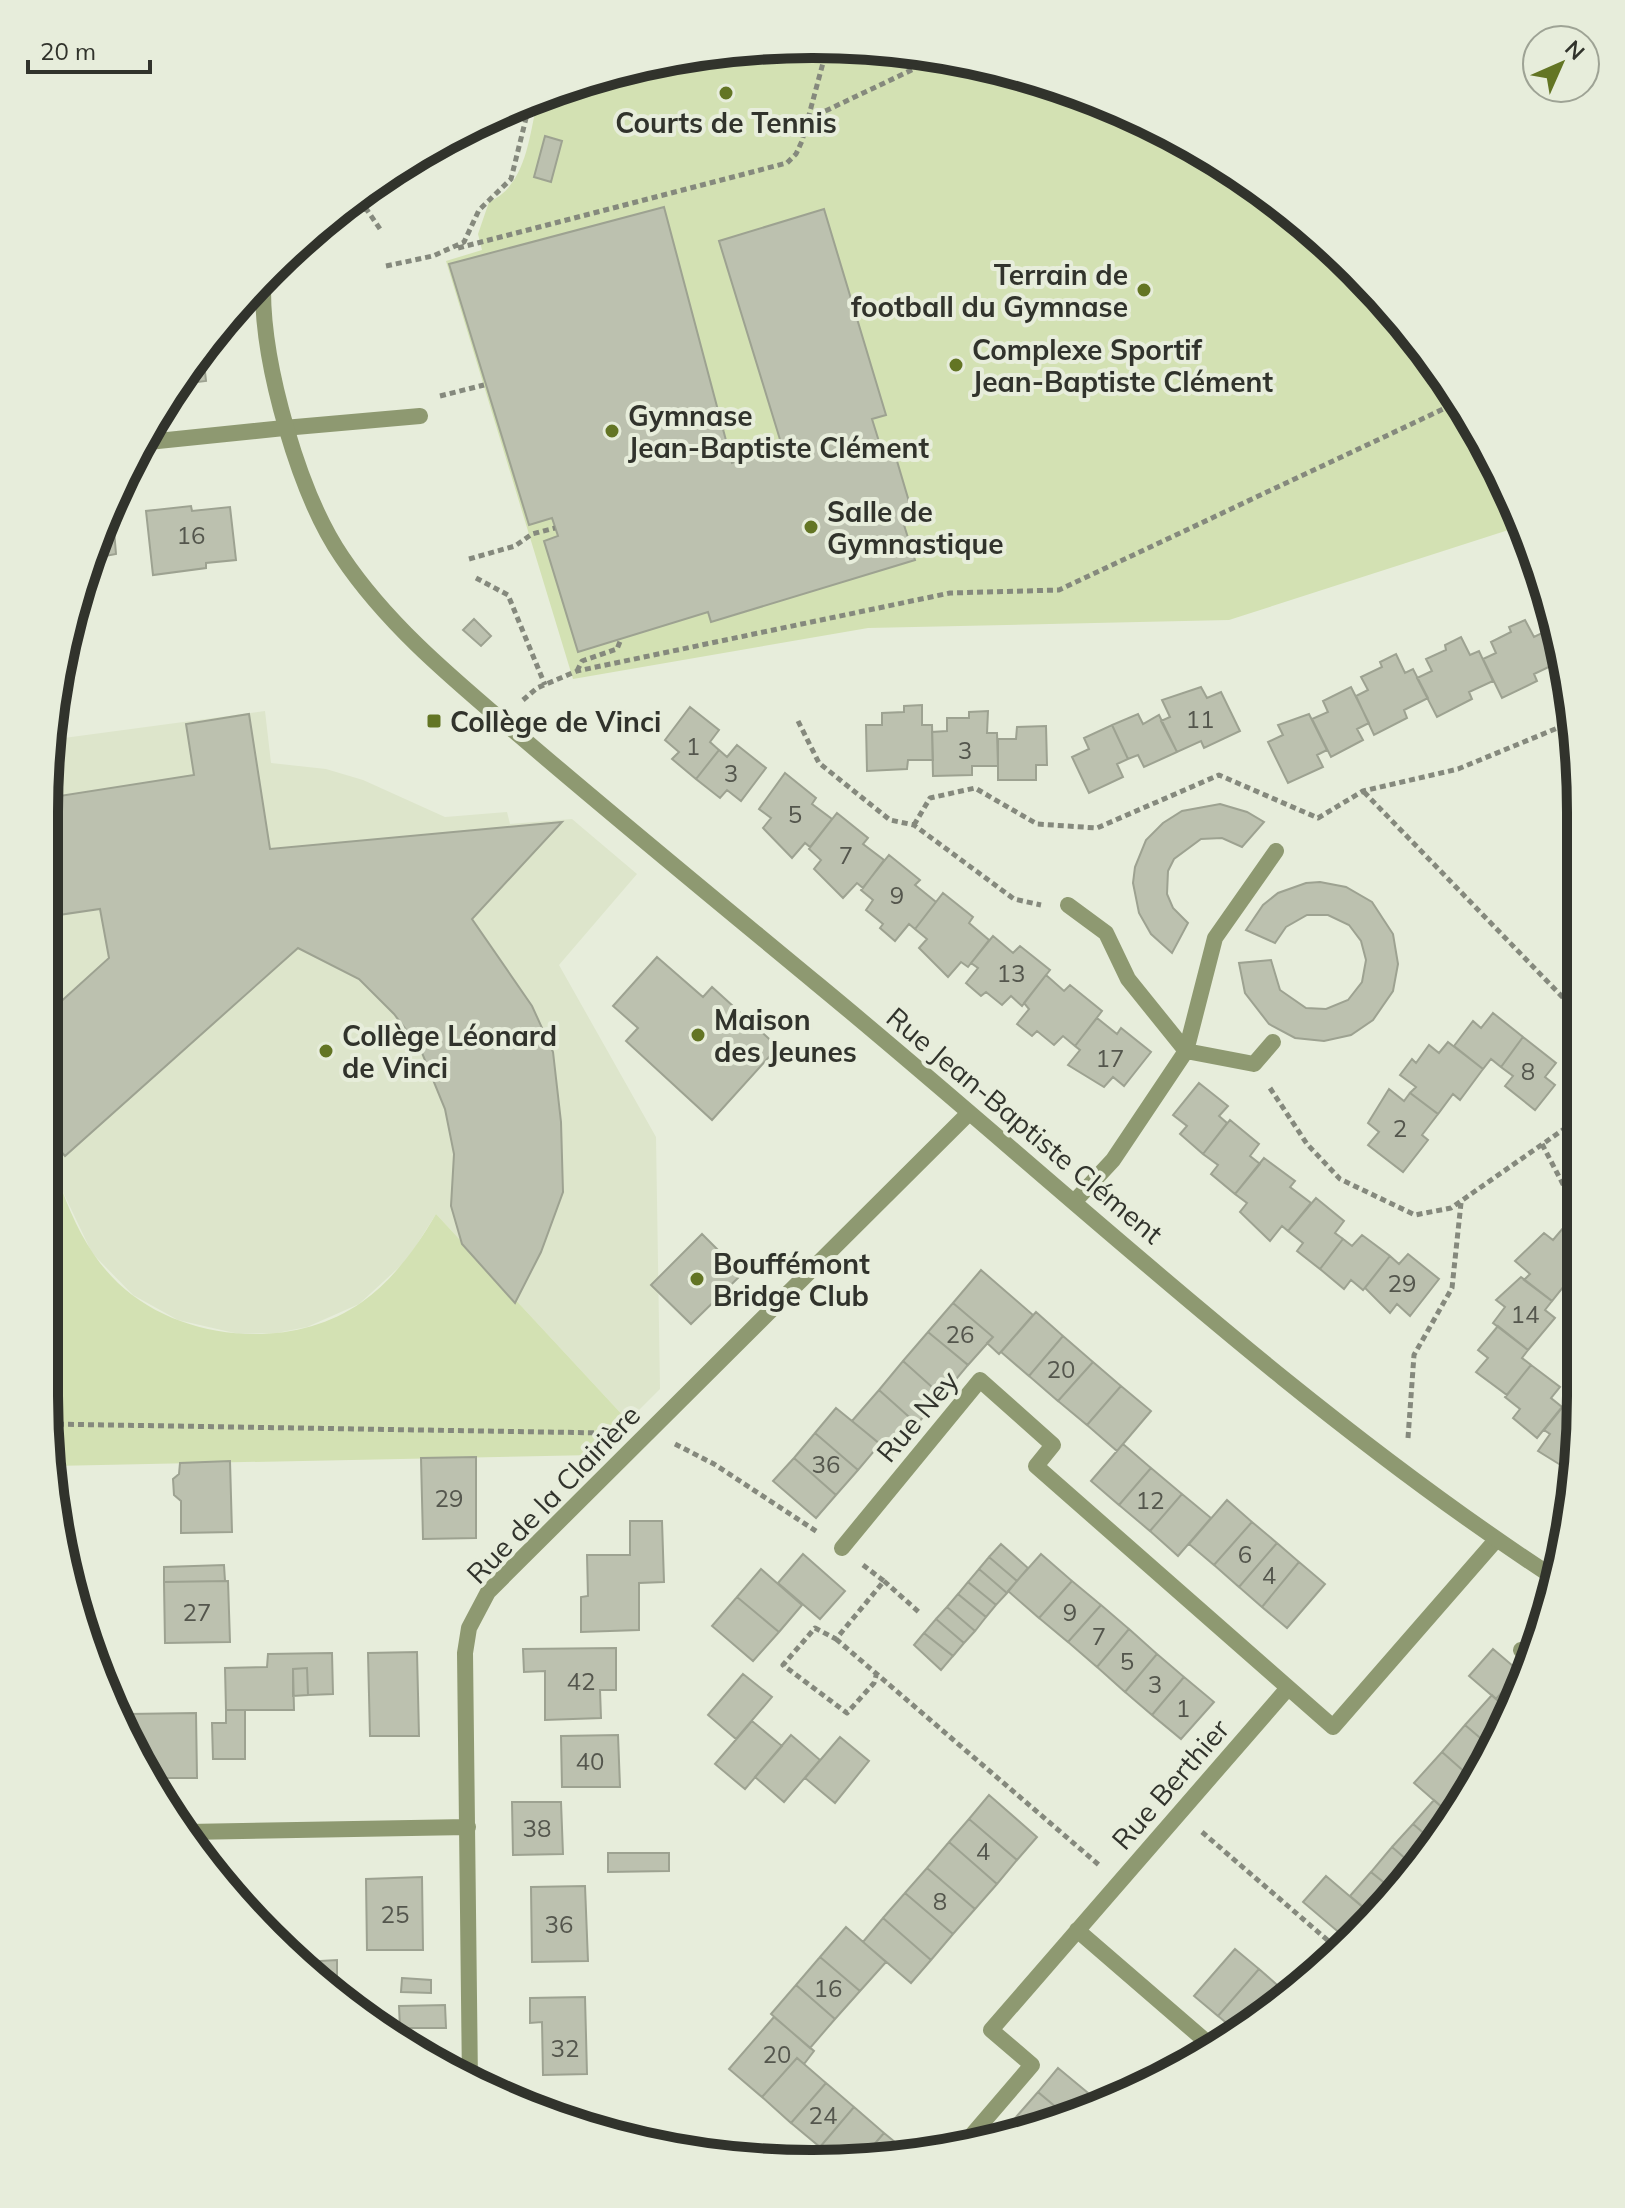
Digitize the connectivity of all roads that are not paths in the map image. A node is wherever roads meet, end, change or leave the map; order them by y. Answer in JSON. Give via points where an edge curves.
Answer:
{"nodes":[{"id":1,"x":264,"y":295,"type":"edge"},
{"id":2,"x":420,"y":416,"type":"dead end"},
{"id":3,"x":284,"y":428,"type":"junction"},
{"id":4,"x":156,"y":441,"type":"edge"},
{"id":5,"x":1276,"y":851,"type":"dead end"},
{"id":6,"x":1068,"y":905,"type":"road end"},
{"id":7,"x":1273,"y":1042,"type":"dead end"},
{"id":8,"x":1186,"y":1051,"type":"junction"},
{"id":9,"x":969,"y":1113,"type":"junction"},
{"id":10,"x":1074,"y":1202,"type":"junction"},
{"id":11,"x":1496,"y":1540,"type":"junction"},
{"id":12,"x":842,"y":1548,"type":"road end"},
{"id":13,"x":1546,"y":1572,"type":"edge"},
{"id":14,"x":1288,"y":1688,"type":"junction"},
{"id":15,"x":468,"y":1827,"type":"junction"},
{"id":16,"x":197,"y":1832,"type":"edge"},
{"id":17,"x":1077,"y":1930,"type":"junction"},
{"id":18,"x":1204,"y":2040,"type":"edge"},
{"id":19,"x":470,"y":2067,"type":"edge"},
{"id":20,"x":974,"y":2132,"type":"edge"}],
"edges":[{"from":1,"to":3,"type":"street","name":"Rue Jean-Baptiste Clément"},
{"from":2,"to":3,"type":"street"},
{"from":3,"to":4,"type":"street"},
{"from":3,"to":9,"type":"street","name":"Rue Jean-Baptiste Clément","via":[[340,555],[397,625],[502,720]]},
{"from":5,"to":8,"type":"street","via":[[1215,938]]},
{"from":6,"to":8,"type":"street","via":[[1106,933],[1128,979]]},
{"from":7,"to":8,"type":"street","via":[[1254,1064]]},
{"from":8,"to":10,"type":"street","via":[[1113,1160]]},
{"from":9,"to":10,"type":"street","name":"Rue Jean-Baptiste Clément"},
{"from":9,"to":15,"type":"street","name":"Rue de la Clairière","via":[[488,1592],[477,1609],[465,1653]]},
{"from":10,"to":11,"type":"street","name":"Rue Jean-Baptiste Clément"},
{"from":11,"to":13,"type":"street","name":"Rue Jean-Baptiste Clément"},
{"from":11,"to":14,"type":"street","via":[[1333,1727]]},
{"from":12,"to":14,"type":"street","name":"Rue Ney","via":[[980,1380],[1053,1445],[1036,1466]]},
{"from":14,"to":17,"type":"street","name":"Rue Berthier"},
{"from":15,"to":16,"type":"street"},
{"from":15,"to":19,"type":"street","name":"Rue de la Clairière"},
{"from":17,"to":18,"type":"street"},
{"from":17,"to":20,"type":"street","name":"Rue Berthier","via":[[991,2030],[1032,2065]]}]}
